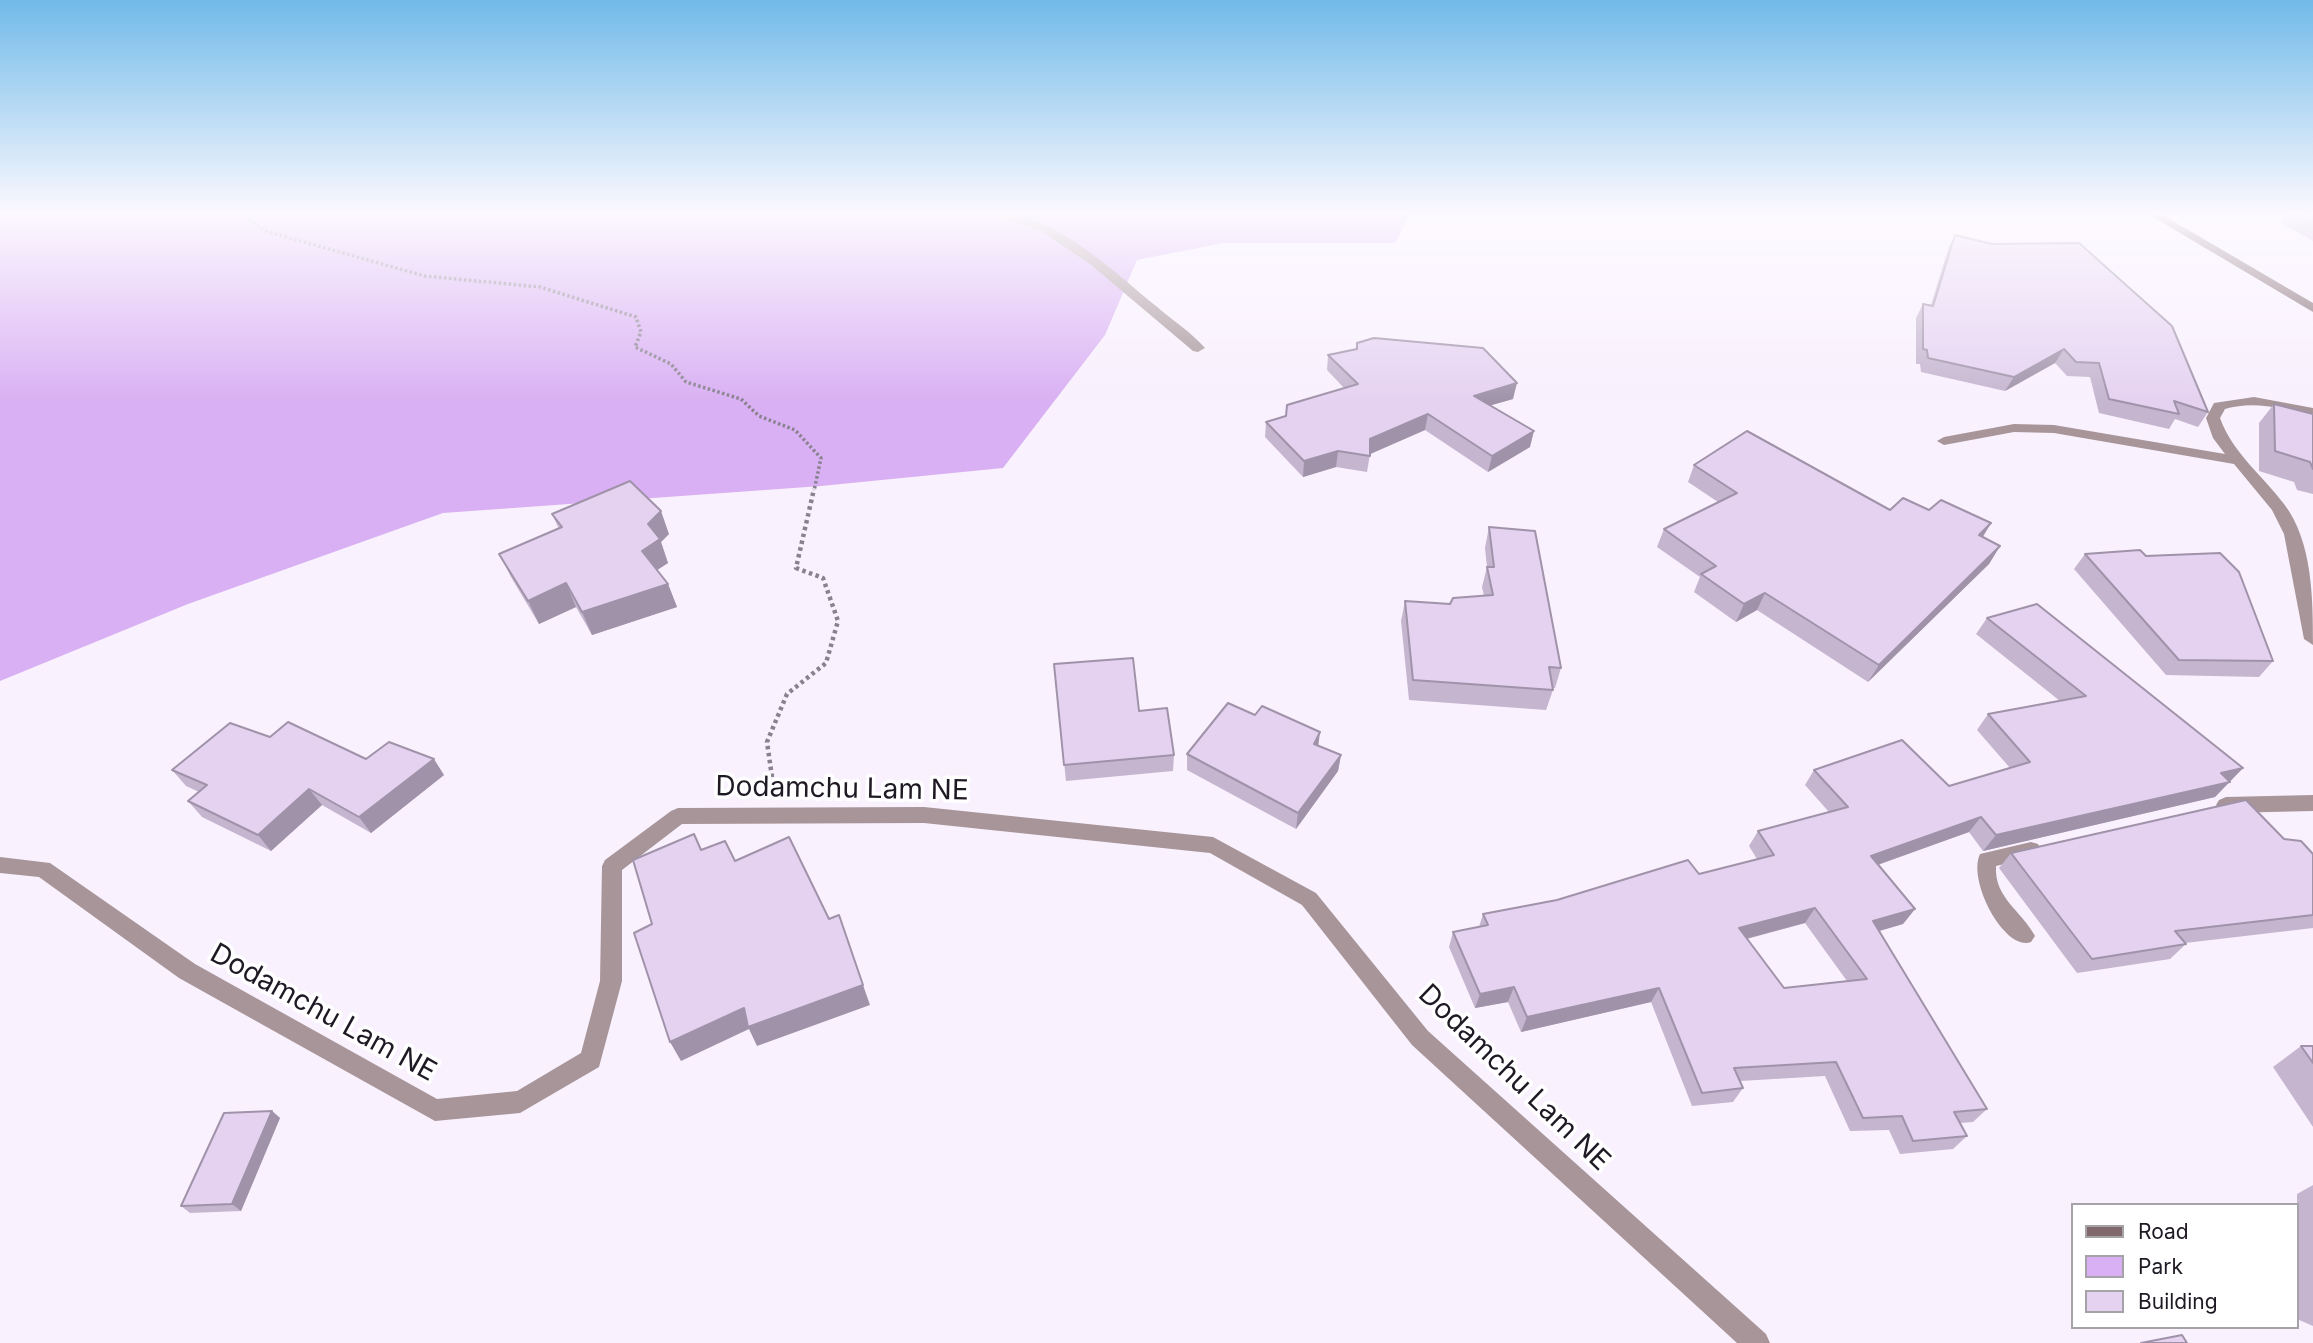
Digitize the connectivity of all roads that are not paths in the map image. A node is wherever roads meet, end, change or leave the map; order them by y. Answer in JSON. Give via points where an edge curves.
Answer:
{"nodes":[{"id":1,"x":1113,"y":277,"type":"edge"},
{"id":2,"x":2260,"y":277,"type":"edge"},
{"id":3,"x":2313,"y":308,"type":"edge"},
{"id":4,"x":1198,"y":348,"type":"dead end"},
{"id":5,"x":2313,"y":412,"type":"edge"},
{"id":6,"x":1944,"y":441,"type":"dead end"},
{"id":7,"x":2237,"y":460,"type":"junction"},
{"id":8,"x":2294,"y":554,"type":"junction"},
{"id":9,"x":2313,"y":561,"type":"edge"},
{"id":10,"x":2313,"y":639,"type":"edge"},
{"id":11,"x":2313,"y":803,"type":"edge"},
{"id":12,"x":2209,"y":809,"type":"edge"},
{"id":13,"x":2052,"y":845,"type":"edge"},
{"id":14,"x":0,"y":865,"type":"edge"},
{"id":15,"x":2024,"y":936,"type":"dead end"},
{"id":16,"x":1757,"y":1343,"type":"edge"}],
"edges":[{"from":1,"to":4,"type":"street"},
{"from":2,"to":3,"type":"main road"},
{"from":5,"to":7,"type":"street","via":[[2259,401],[2219,406],[2213,418],[2220,438]]},
{"from":6,"to":7,"type":"street","via":[[2014,428],[2054,429]]},
{"from":7,"to":8,"type":"street","via":[[2278,508],[2291,534]]},
{"from":8,"to":9,"type":"street"},
{"from":8,"to":10,"type":"street"},
{"from":11,"to":12,"type":"street","via":[[2236,803]]},
{"from":13,"to":15,"type":"street","via":[[1987,860],[1984,872],[1989,894]]},
{"from":14,"to":16,"type":"street","name":"Dodamchu Lam NE","via":[[43,869],[187,971],[435,1110],[520,1102],[591,1060],[611,981],[612,866],[678,816],[925,815],[1213,845],[1309,899],[1420,1038]]}]}
